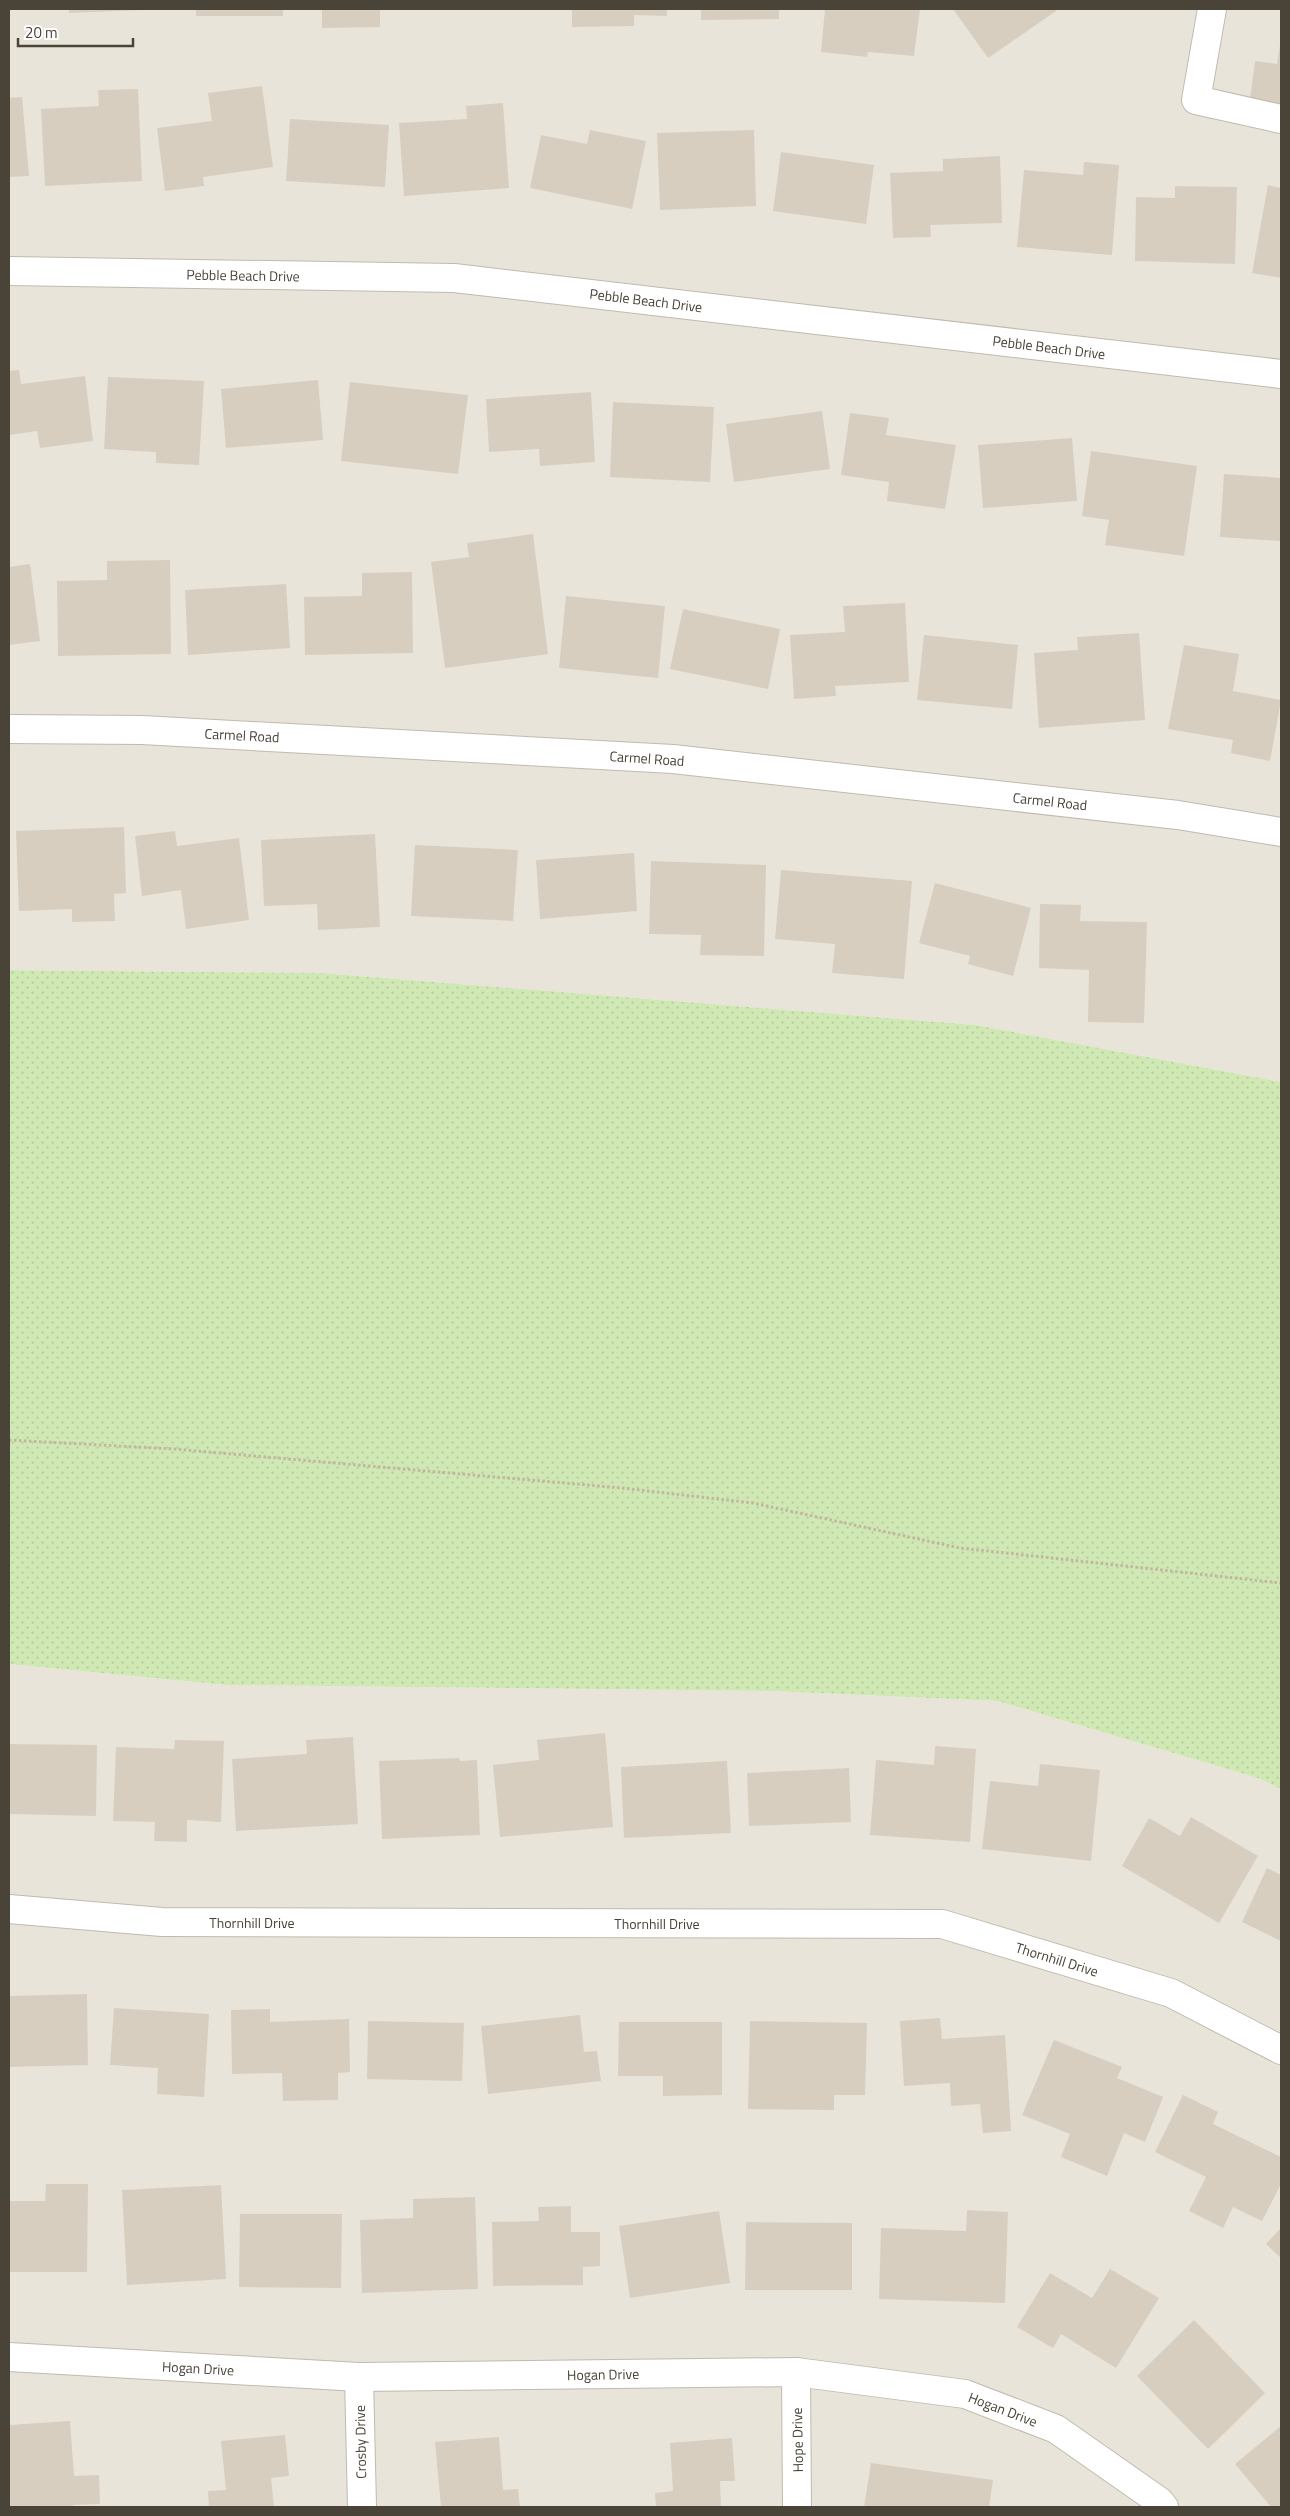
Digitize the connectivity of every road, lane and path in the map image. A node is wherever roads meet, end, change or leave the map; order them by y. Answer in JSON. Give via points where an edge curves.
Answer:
{"nodes":[{"id":1,"x":1212,"y":9,"type":"edge"},
{"id":2,"x":1281,"y":119,"type":"edge"},
{"id":3,"x":9,"y":271,"type":"edge"},
{"id":4,"x":1281,"y":374,"type":"edge"},
{"id":5,"x":9,"y":729,"type":"edge"},
{"id":6,"x":1281,"y":832,"type":"edge"},
{"id":7,"x":9,"y":1440,"type":"edge"},
{"id":8,"x":1281,"y":1582,"type":"edge"},
{"id":9,"x":9,"y":1909,"type":"edge"},
{"id":10,"x":1281,"y":2050,"type":"edge"},
{"id":11,"x":9,"y":2357,"type":"edge"},
{"id":12,"x":796,"y":2372,"type":"junction"},
{"id":13,"x":358,"y":2377,"type":"junction"},
{"id":14,"x":362,"y":2507,"type":"edge"},
{"id":15,"x":797,"y":2507,"type":"edge"},
{"id":16,"x":1164,"y":2507,"type":"edge"}],
"edges":[{"from":1,"to":2,"type":"street","via":[[1196,100]]},
{"from":3,"to":4,"type":"street","name":"Pebble Beach Drive","via":[[454,278]]},
{"from":5,"to":6,"type":"street","name":"Carmel Road","via":[[142,730],[673,759],[1178,815]]},
{"from":7,"to":8,"type":"path","via":[[183,1450],[631,1489],[753,1503],[960,1548]]},
{"from":9,"to":10,"type":"street","name":"Thornhill Drive","via":[[162,1922],[942,1924],[1171,1993]]},
{"from":11,"to":13,"type":"street","name":"Hogan Drive"},
{"from":12,"to":13,"type":"street","name":"Hogan Drive"},
{"from":12,"to":15,"type":"street","name":"Hope Drive"},
{"from":12,"to":16,"type":"street","name":"Hogan Drive","via":[[965,2394],[1056,2430]]},
{"from":13,"to":14,"type":"street","name":"Crosby Drive"}]}
